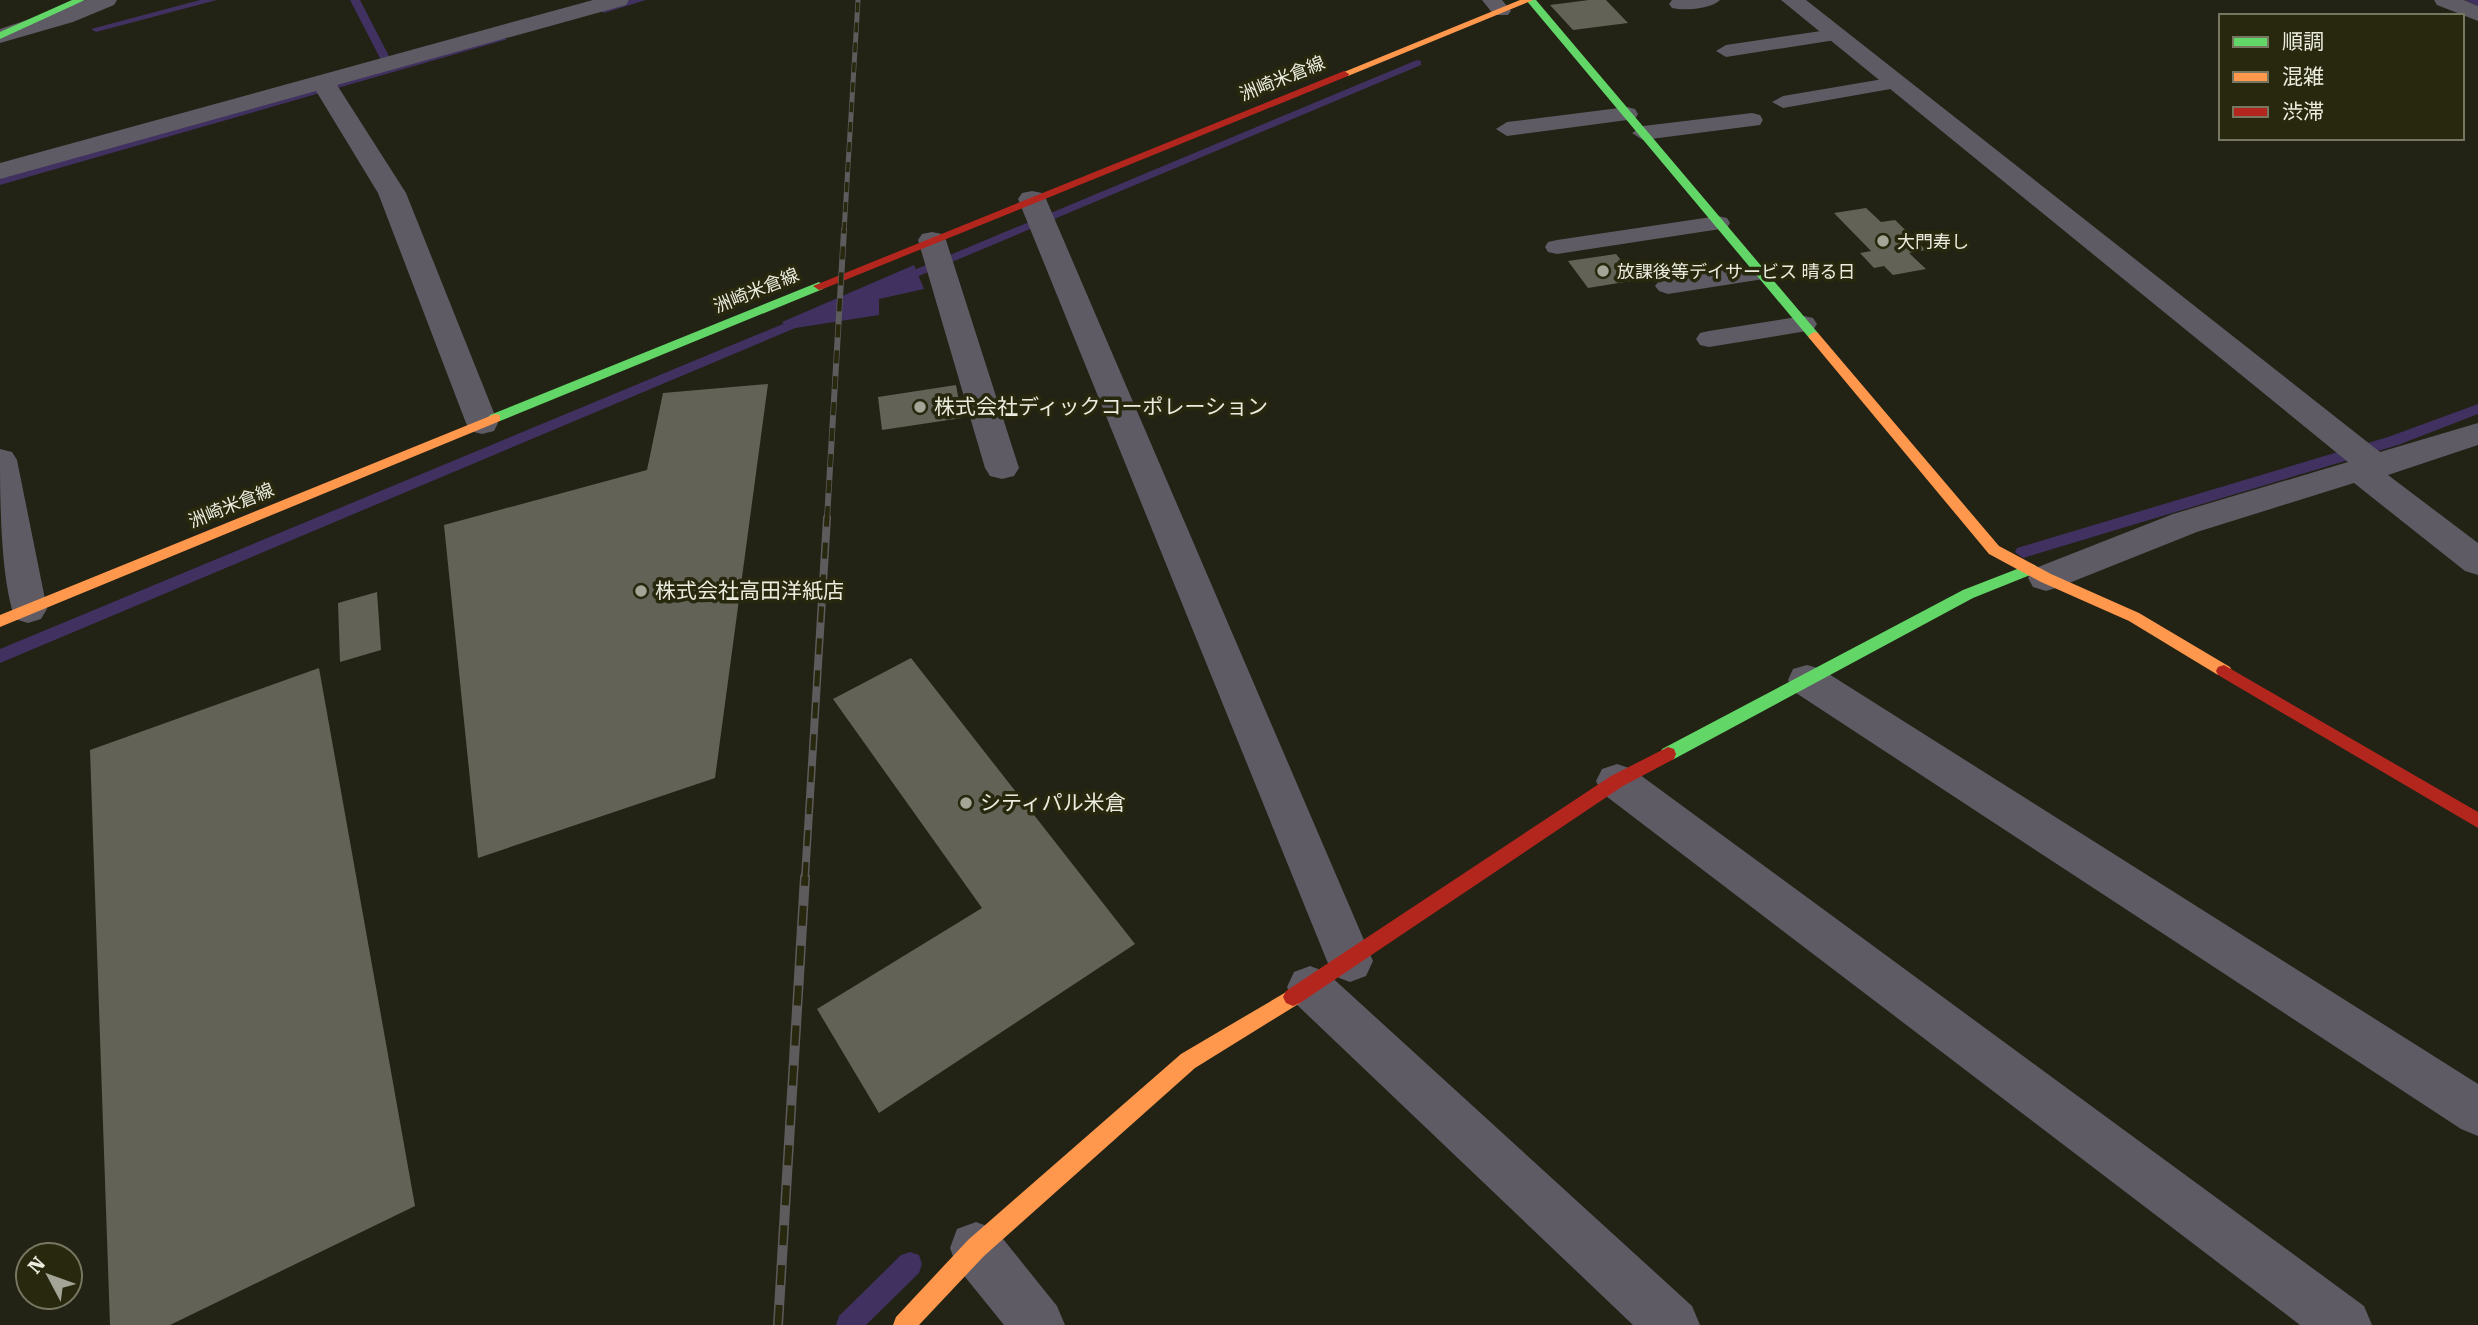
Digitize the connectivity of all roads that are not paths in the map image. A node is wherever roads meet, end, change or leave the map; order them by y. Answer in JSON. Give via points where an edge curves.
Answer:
{"nodes":[{"id":1,"x":80,"y":0,"type":"edge"},
{"id":2,"x":106,"y":0,"type":"edge"},
{"id":3,"x":618,"y":0,"type":"edge"},
{"id":4,"x":1530,"y":0,"type":"edge"},
{"id":5,"x":1710,"y":0,"type":"edge"},
{"id":6,"x":1792,"y":0,"type":"edge"},
{"id":7,"x":2445,"y":0,"type":"edge"},
{"id":8,"x":1679,"y":4,"type":"dead end"},
{"id":9,"x":1496,"y":5,"type":"edge"},
{"id":10,"x":2478,"y":14,"type":"edge"},
{"id":11,"x":1835,"y":35,"type":"junction"},
{"id":12,"x":0,"y":36,"type":"edge"},
{"id":13,"x":1726,"y":51,"type":"dead end"},
{"id":14,"x":1895,"y":83,"type":"junction"},
{"id":15,"x":325,"y":86,"type":"junction"},
{"id":16,"x":1783,"y":102,"type":"dead end"},
{"id":17,"x":1628,"y":114,"type":"junction"},
{"id":18,"x":1752,"y":120,"type":"dead end"},
{"id":19,"x":1507,"y":129,"type":"dead end"},
{"id":20,"x":1643,"y":133,"type":"junction"},
{"id":21,"x":0,"y":171,"type":"edge"},
{"id":22,"x":1038,"y":212,"type":"junction"},
{"id":23,"x":1718,"y":223,"type":"junction"},
{"id":24,"x":1557,"y":247,"type":"dead end"},
{"id":25,"x":936,"y":254,"type":"junction"},
{"id":26,"x":1760,"y":273,"type":"junction"},
{"id":27,"x":1668,"y":286,"type":"dead end"},
{"id":28,"x":1804,"y":324,"type":"junction"},
{"id":29,"x":1709,"y":338,"type":"dead end"},
{"id":30,"x":482,"y":424,"type":"junction"},
{"id":31,"x":2478,"y":434,"type":"edge"},
{"id":32,"x":0,"y":460,"type":"edge"},
{"id":33,"x":2361,"y":460,"type":"junction"},
{"id":34,"x":1002,"y":468,"type":"dead end"},
{"id":35,"x":2478,"y":562,"type":"edge"},
{"id":36,"x":2038,"y":574,"type":"junction"},
{"id":37,"x":14,"y":615,"type":"edge"},
{"id":38,"x":1807,"y":680,"type":"junction"},
{"id":39,"x":1617,"y":781,"type":"junction"},
{"id":40,"x":2478,"y":821,"type":"edge"},
{"id":41,"x":1330,"y":974,"type":"junction"},
{"id":42,"x":2478,"y":1112,"type":"edge"},
{"id":43,"x":976,"y":1248,"type":"junction"},
{"id":44,"x":904,"y":1325,"type":"edge"},
{"id":45,"x":1038,"y":1325,"type":"edge"},
{"id":46,"x":1673,"y":1325,"type":"edge"},
{"id":47,"x":2345,"y":1325,"type":"edge"}],
"edges":[{"from":1,"to":12,"type":"main road"},
{"from":2,"to":12,"type":"street"},
{"from":3,"to":15,"type":"street"},
{"from":4,"to":9,"type":"main road","name":"洲崎米倉線"},
{"from":4,"to":17,"type":"main road"},
{"from":5,"to":8,"type":"lane"},
{"from":6,"to":11,"type":"street"},
{"from":7,"to":10,"type":"street"},
{"from":9,"to":22,"type":"main road","name":"洲崎米倉線"},
{"from":11,"to":13,"type":"lane"},
{"from":11,"to":14,"type":"street"},
{"from":14,"to":16,"type":"lane"},
{"from":14,"to":33,"type":"street"},
{"from":15,"to":21,"type":"street"},
{"from":15,"to":30,"type":"street","via":[[392,193]]},
{"from":17,"to":19,"type":"lane"},
{"from":17,"to":20,"type":"main road"},
{"from":18,"to":20,"type":"lane"},
{"from":20,"to":23,"type":"main road"},
{"from":22,"to":25,"type":"main road","name":"洲崎米倉線"},
{"from":22,"to":41,"type":"street"},
{"from":23,"to":24,"type":"lane"},
{"from":23,"to":26,"type":"main road"},
{"from":25,"to":30,"type":"main road","name":"洲崎米倉線"},
{"from":25,"to":34,"type":"street"},
{"from":26,"to":27,"type":"lane"},
{"from":26,"to":28,"type":"main road"},
{"from":28,"to":29,"type":"lane"},
{"from":28,"to":36,"type":"main road","via":[[1994,550]]},
{"from":30,"to":37,"type":"main road","name":"洲崎米倉線"},
{"from":31,"to":33,"type":"street"},
{"from":32,"to":37,"type":"street"},
{"from":33,"to":35,"type":"street"},
{"from":33,"to":36,"type":"street"},
{"from":36,"to":38,"type":"main road","via":[[1968,594]]},
{"from":36,"to":40,"type":"main road","via":[[2134,617]]},
{"from":38,"to":39,"type":"main road"},
{"from":38,"to":42,"type":"street"},
{"from":39,"to":41,"type":"main road"},
{"from":39,"to":47,"type":"street"},
{"from":41,"to":43,"type":"main road","via":[[1188,1061]]},
{"from":41,"to":46,"type":"street"},
{"from":43,"to":44,"type":"main road"},
{"from":43,"to":45,"type":"street"}]}
